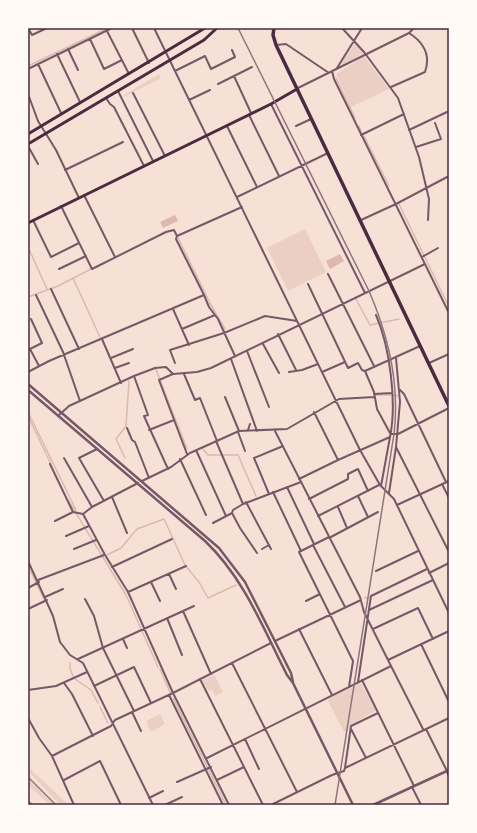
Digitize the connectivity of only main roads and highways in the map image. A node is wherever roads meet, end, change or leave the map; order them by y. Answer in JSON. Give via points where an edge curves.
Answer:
{"nodes":[{"id":1,"x":205,"y":28,"type":"edge"},
{"id":2,"x":217,"y":28,"type":"edge"},
{"id":3,"x":274,"y":28,"type":"edge"},
{"id":4,"x":297,"y":89,"type":"junction"},
{"id":5,"x":28,"y":134,"type":"edge"},
{"id":6,"x":28,"y":145,"type":"edge"},
{"id":7,"x":28,"y":223,"type":"edge"},
{"id":8,"x":447,"y":398,"type":"edge"},
{"id":9,"x":449,"y":407,"type":"edge"}],
"edges":[{"from":1,"to":5,"type":"main road"},
{"from":2,"to":6,"type":"main road","via":[[204,40]]},
{"from":3,"to":4,"type":"highway","via":[[276,45]]},
{"from":4,"to":7,"type":"main road"},
{"from":4,"to":8,"type":"highway","via":[[428,364]]},
{"from":8,"to":9,"type":"highway"}]}
